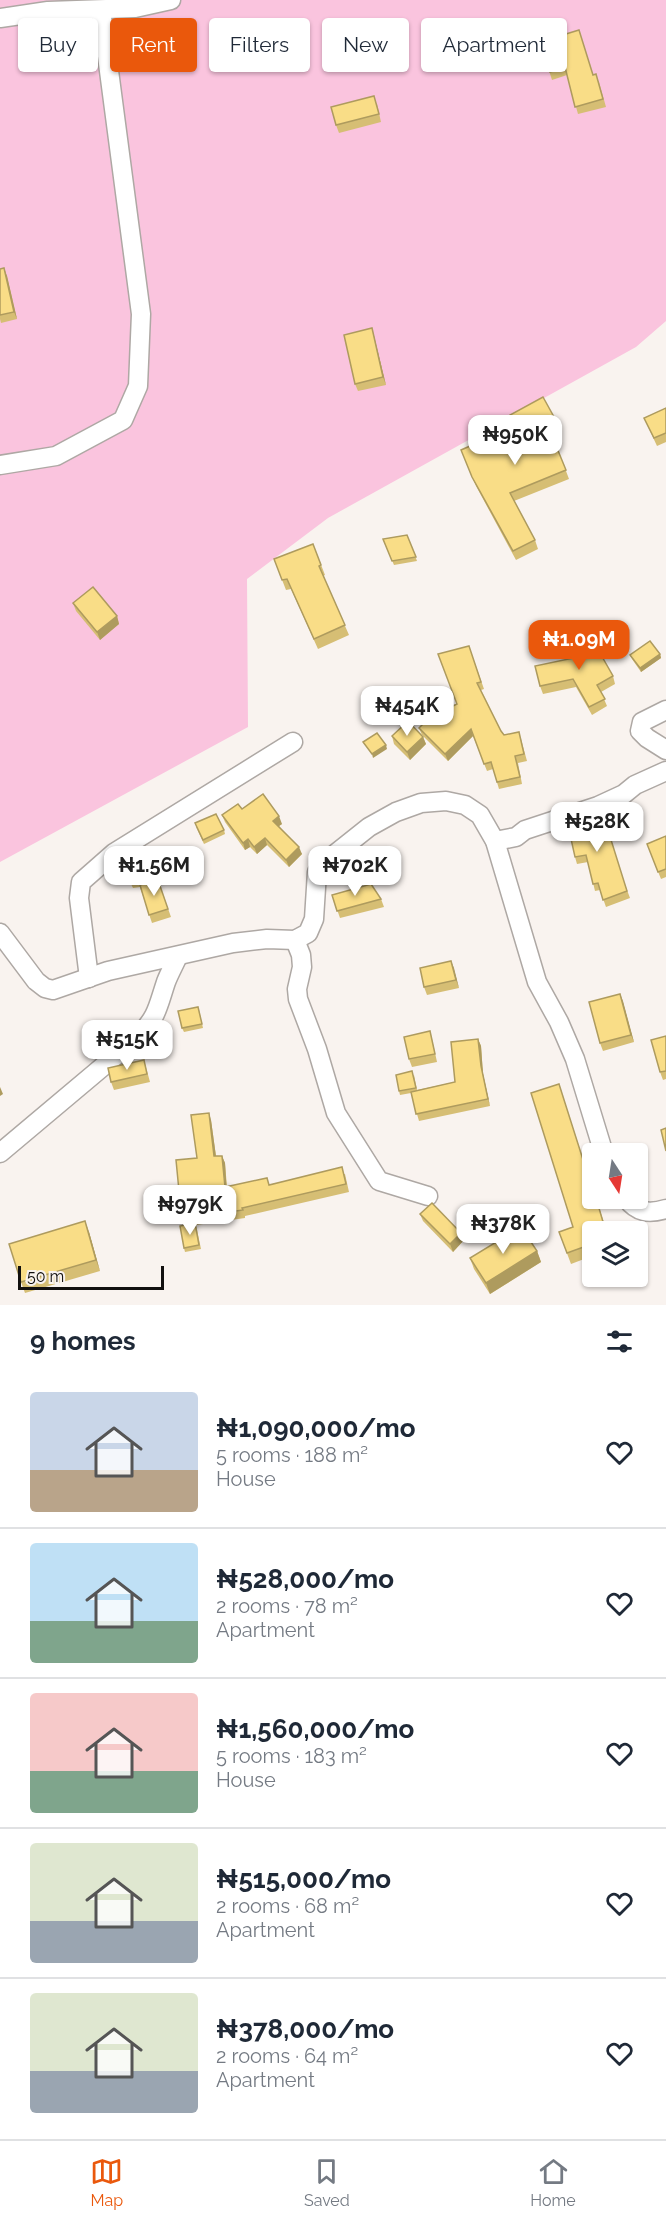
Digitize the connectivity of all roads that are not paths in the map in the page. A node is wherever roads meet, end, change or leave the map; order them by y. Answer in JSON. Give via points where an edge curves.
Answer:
{"nodes":[{"id":1,"x":171,"y":0,"type":"edge"},
{"id":2,"x":101,"y":10,"type":"junction"},
{"id":3,"x":0,"y":18,"type":"edge"},
{"id":4,"x":0,"y":465,"type":"edge"},
{"id":5,"x":666,"y":710,"type":"edge"},
{"id":6,"x":292,"y":742,"type":"dead end"},
{"id":7,"x":666,"y":750,"type":"edge"},
{"id":8,"x":666,"y":771,"type":"edge"},
{"id":9,"x":495,"y":841,"type":"junction"},
{"id":10,"x":0,"y":933,"type":"edge"},
{"id":11,"x":295,"y":940,"type":"junction"},
{"id":12,"x":178,"y":956,"type":"junction"},
{"id":13,"x":151,"y":962,"type":"junction"},
{"id":14,"x":89,"y":978,"type":"junction"},
{"id":15,"x":166,"y":981,"type":"junction"},
{"id":16,"x":601,"y":1143,"type":"edge"},
{"id":17,"x":0,"y":1153,"type":"edge"},
{"id":18,"x":428,"y":1196,"type":"dead end"},
{"id":19,"x":638,"y":1209,"type":"edge"},
{"id":20,"x":666,"y":1209,"type":"edge"}],
"edges":[{"from":1,"to":2,"type":"street"},
{"from":2,"to":3,"type":"street","via":[[48,11]]},
{"from":2,"to":4,"type":"street","via":[[141,314],[138,386],[123,420],[56,456]]},
{"from":5,"to":7,"type":"street","via":[[642,722],[640,730]]},
{"from":6,"to":14,"type":"street","via":[[114,854],[81,882],[79,898]]},
{"from":8,"to":9,"type":"street","via":[[598,806]]},
{"from":9,"to":11,"type":"street","via":[[480,815],[465,805],[446,801],[421,803],[396,812],[369,827],[316,872],[314,919],[308,933]]},
{"from":9,"to":16,"type":"street","via":[[537,982],[574,1059]]},
{"from":10,"to":14,"type":"street","via":[[45,988],[64,988]]},
{"from":11,"to":12,"type":"street","via":[[233,943]]},
{"from":11,"to":18,"type":"street","via":[[302,967],[298,999],[336,1113],[380,1181]]},
{"from":12,"to":13,"type":"street"},
{"from":12,"to":15,"type":"street"},
{"from":13,"to":14,"type":"street"},
{"from":13,"to":15,"type":"street"},
{"from":15,"to":17,"type":"street","via":[[161,1003],[138,1037]]},
{"from":19,"to":20,"type":"street"}]}
